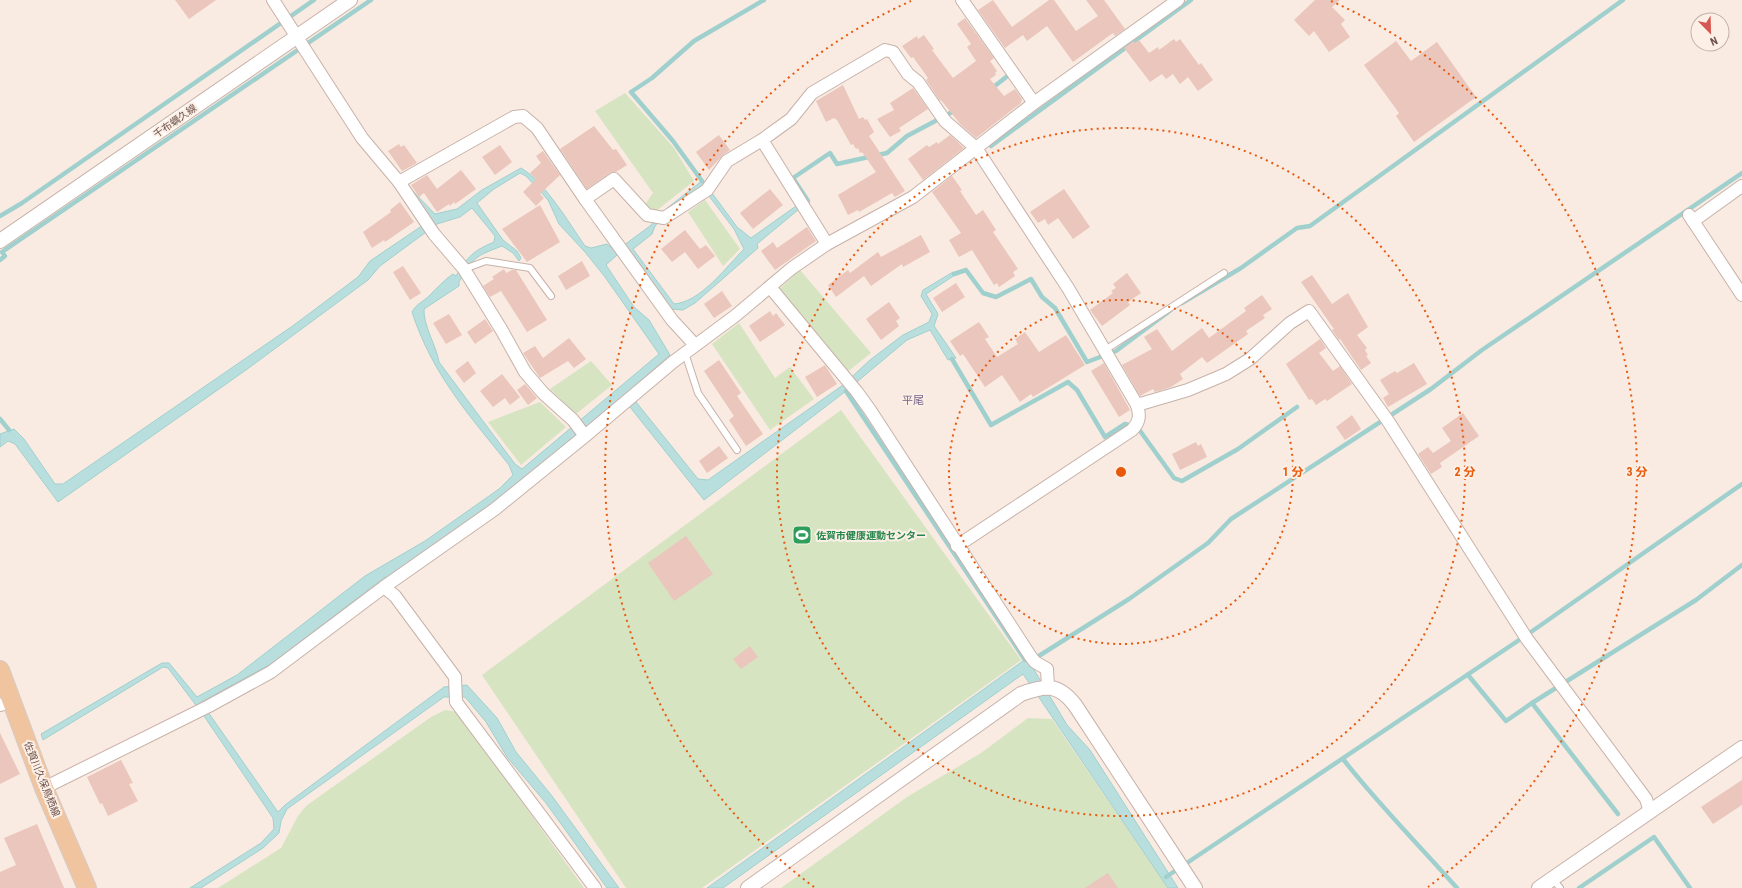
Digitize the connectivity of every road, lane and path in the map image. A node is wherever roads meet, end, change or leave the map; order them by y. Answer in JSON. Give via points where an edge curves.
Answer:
{"nodes":[{"id":1,"x":274,"y":0,"type":"edge"},
{"id":2,"x":350,"y":0,"type":"edge"},
{"id":3,"x":962,"y":0,"type":"edge"},
{"id":4,"x":1178,"y":0,"type":"edge"},
{"id":5,"x":302,"y":43,"type":"junction"},
{"id":6,"x":1034,"y":103,"type":"junction"},
{"id":7,"x":762,"y":140,"type":"junction"},
{"id":8,"x":976,"y":148,"type":"junction"},
{"id":9,"x":398,"y":182,"type":"junction"},
{"id":10,"x":1742,"y":186,"type":"edge"},
{"id":11,"x":585,"y":199,"type":"junction"},
{"id":12,"x":0,"y":241,"type":"edge"},
{"id":13,"x":826,"y":244,"type":"junction"},
{"id":14,"x":466,"y":269,"type":"junction"},
{"id":15,"x":1224,"y":273,"type":"dead end"},
{"id":16,"x":770,"y":287,"type":"junction"},
{"id":17,"x":1742,"y":295,"type":"edge"},
{"id":18,"x":551,"y":296,"type":"dead end"},
{"id":19,"x":695,"y":345,"type":"junction"},
{"id":20,"x":685,"y":353,"type":"junction"},
{"id":21,"x":1107,"y":354,"type":"junction"},
{"id":22,"x":1137,"y":405,"type":"junction"},
{"id":23,"x":586,"y":436,"type":"junction"},
{"id":24,"x":737,"y":450,"type":"dead end"},
{"id":25,"x":957,"y":546,"type":"junction"},
{"id":26,"x":384,"y":587,"type":"junction"},
{"id":27,"x":0,"y":670,"type":"edge"},
{"id":28,"x":1048,"y":687,"type":"junction"},
{"id":29,"x":6,"y":703,"type":"edge"},
{"id":30,"x":1742,"y":748,"type":"edge"},
{"id":31,"x":44,"y":788,"type":"junction"},
{"id":32,"x":1650,"y":812,"type":"junction"},
{"id":33,"x":1556,"y":883,"type":"edge"},
{"id":34,"x":87,"y":888,"type":"edge"},
{"id":35,"x":594,"y":888,"type":"edge"},
{"id":36,"x":748,"y":888,"type":"edge"},
{"id":37,"x":1195,"y":888,"type":"edge"},
{"id":38,"x":1539,"y":888,"type":"edge"}],
"edges":[{"from":1,"to":5,"type":"street"},
{"from":2,"to":5,"type":"street","name":"千布蠣久線"},
{"from":3,"to":6,"type":"street"},
{"from":4,"to":6,"type":"street"},
{"from":5,"to":9,"type":"street","via":[[362,138]]},
{"from":5,"to":12,"type":"street","name":"千布蠣久線"},
{"from":6,"to":8,"type":"street"},
{"from":7,"to":8,"type":"street","via":[[791,119],[812,93],[885,50],[892,52],[908,74],[918,82],[942,117]]},
{"from":7,"to":11,"type":"street","via":[[727,161],[707,190],[659,217],[647,215],[614,179]]},
{"from":7,"to":13,"type":"street"},
{"from":8,"to":13,"type":"street","via":[[913,197]]},
{"from":8,"to":21,"type":"street","via":[[1068,288]]},
{"from":9,"to":11,"type":"street","via":[[514,117],[523,116],[537,128]]},
{"from":9,"to":14,"type":"street","via":[[434,234]]},
{"from":10,"to":17,"type":"street","via":[[1691,218]]},
{"from":11,"to":19,"type":"street","via":[[672,320]]},
{"from":13,"to":16,"type":"street"},
{"from":14,"to":18,"type":"lane","via":[[486,261],[530,268]]},
{"from":14,"to":23,"type":"street","via":[[525,372]]},
{"from":15,"to":21,"type":"lane"},
{"from":16,"to":19,"type":"street"},
{"from":16,"to":25,"type":"street","via":[[870,410]]},
{"from":19,"to":20,"type":"street"},
{"from":20,"to":23,"type":"street"},
{"from":20,"to":24,"type":"lane","via":[[698,393]]},
{"from":21,"to":22,"type":"street"},
{"from":22,"to":25,"type":"street","via":[[1140,413],[1135,427]]},
{"from":22,"to":32,"type":"street","via":[[1188,390],[1226,374],[1250,359],[1290,323],[1309,311],[1385,418],[1524,635],[1646,799]]},
{"from":23,"to":26,"type":"street","via":[[494,509]]},
{"from":25,"to":28,"type":"street","via":[[1033,660],[1047,669]]},
{"from":26,"to":31,"type":"street","via":[[271,672],[209,706]]},
{"from":26,"to":35,"type":"street","via":[[394,596],[456,677],[456,702]]},
{"from":27,"to":29,"type":"main road","name":"佐賀川久保鳥栖線"},
{"from":28,"to":36,"type":"street","via":[[1026,692],[1014,699]]},
{"from":28,"to":37,"type":"street","via":[[1066,692]]},
{"from":29,"to":31,"type":"main road","name":"佐賀川久保鳥栖線"},
{"from":30,"to":32,"type":"street"},
{"from":31,"to":34,"type":"main road","name":"佐賀川久保鳥栖線"},
{"from":32,"to":33,"type":"street"},
{"from":33,"to":38,"type":"street"}]}
